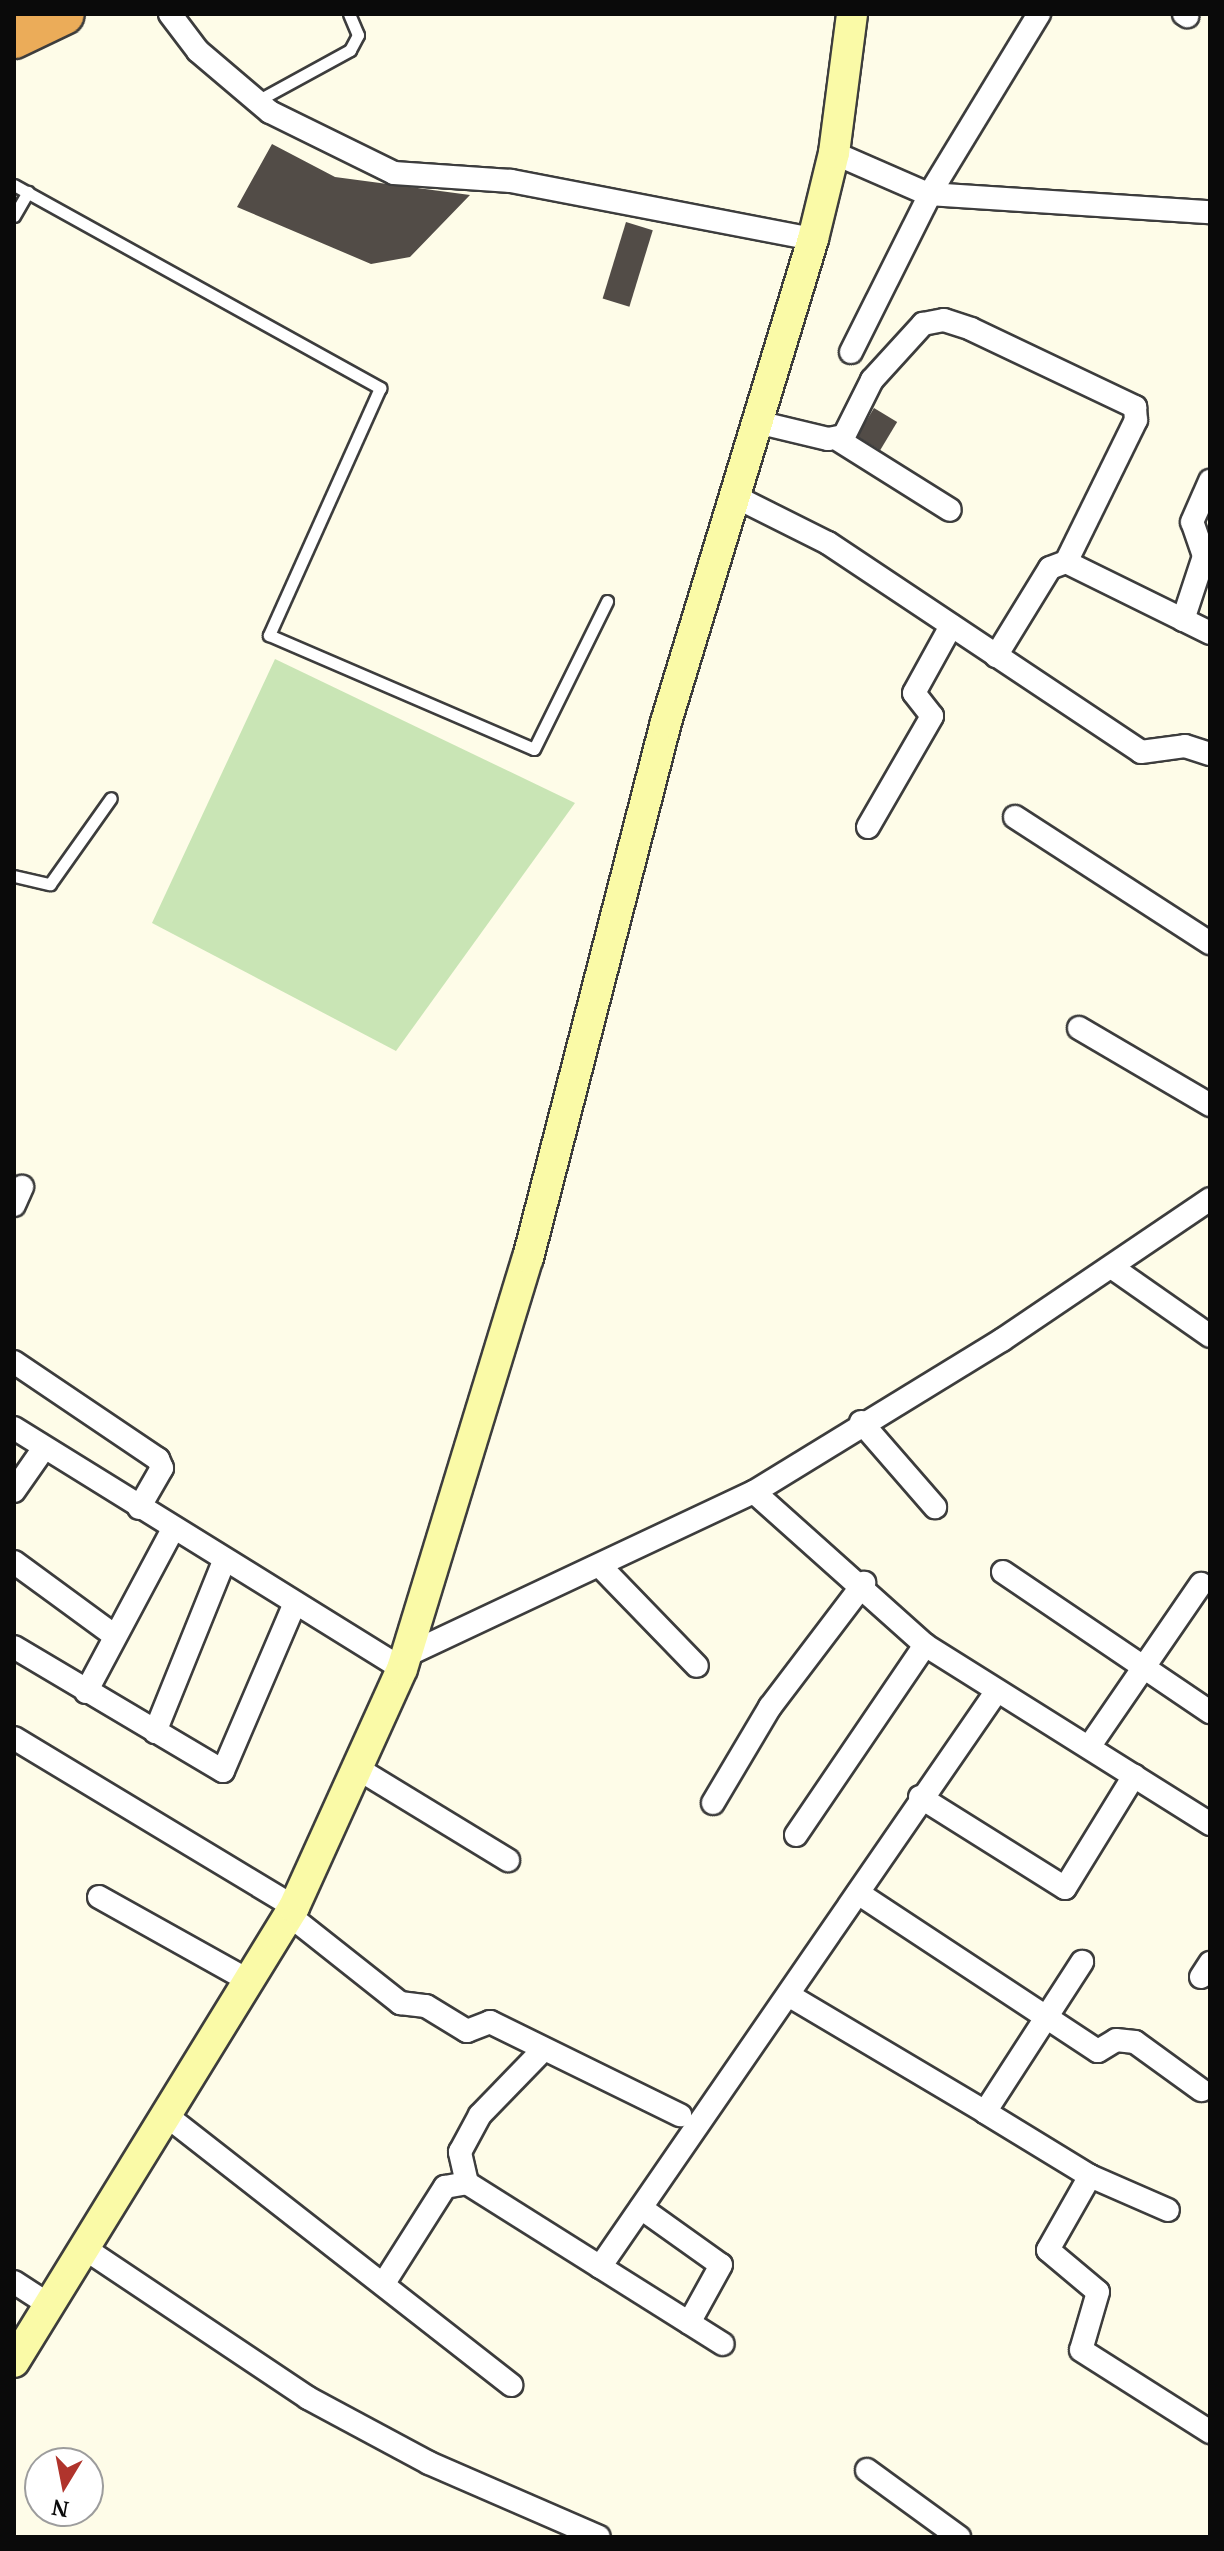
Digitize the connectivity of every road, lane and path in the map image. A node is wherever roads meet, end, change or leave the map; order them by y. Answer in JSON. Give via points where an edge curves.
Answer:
{"nodes":[{"id":1,"x":26,"y":14,"type":"edge"},
{"id":2,"x":64,"y":14,"type":"edge"},
{"id":3,"x":170,"y":14,"type":"edge"},
{"id":4,"x":349,"y":14,"type":"edge"},
{"id":5,"x":852,"y":14,"type":"edge"},
{"id":6,"x":1039,"y":14,"type":"edge"},
{"id":7,"x":14,"y":20,"type":"edge"},
{"id":8,"x":14,"y":38,"type":"edge"},
{"id":9,"x":257,"y":101,"type":"junction"},
{"id":10,"x":834,"y":153,"type":"junction"},
{"id":11,"x":14,"y":185,"type":"edge"},
{"id":12,"x":932,"y":190,"type":"junction"},
{"id":13,"x":28,"y":192,"type":"junction"},
{"id":14,"x":1210,"y":212,"type":"edge"},
{"id":15,"x":14,"y":216,"type":"edge"},
{"id":16,"x":813,"y":239,"type":"junction"},
{"id":17,"x":851,"y":352,"type":"dead end"},
{"id":18,"x":757,"y":422,"type":"junction"},
{"id":19,"x":837,"y":439,"type":"junction"},
{"id":20,"x":1210,"y":481,"type":"edge"},
{"id":21,"x":734,"y":496,"type":"junction"},
{"id":22,"x":950,"y":510,"type":"dead end"},
{"id":23,"x":1066,"y":562,"type":"junction"},
{"id":24,"x":607,"y":601,"type":"dead end"},
{"id":25,"x":1183,"y":620,"type":"junction"},
{"id":26,"x":951,"y":626,"type":"junction"},
{"id":27,"x":1210,"y":633,"type":"edge"},
{"id":28,"x":996,"y":656,"type":"junction"},
{"id":29,"x":1210,"y":754,"type":"edge"},
{"id":30,"x":111,"y":798,"type":"dead end"},
{"id":31,"x":1015,"y":817,"type":"dead end"},
{"id":32,"x":868,"y":827,"type":"dead end"},
{"id":33,"x":14,"y":876,"type":"edge"},
{"id":34,"x":1210,"y":943,"type":"edge"},
{"id":35,"x":1079,"y":1028,"type":"dead end"},
{"id":36,"x":1207,"y":1097,"type":"edge"},
{"id":37,"x":1210,"y":1199,"type":"edge"},
{"id":38,"x":1113,"y":1268,"type":"junction"},
{"id":39,"x":1210,"y":1336,"type":"edge"},
{"id":40,"x":14,"y":1362,"type":"edge"},
{"id":41,"x":861,"y":1422,"type":"junction"},
{"id":42,"x":14,"y":1428,"type":"edge"},
{"id":43,"x":44,"y":1448,"type":"junction"},
{"id":44,"x":14,"y":1491,"type":"edge"},
{"id":45,"x":754,"y":1492,"type":"junction"},
{"id":46,"x":935,"y":1507,"type":"dead end"},
{"id":47,"x":139,"y":1508,"type":"junction"},
{"id":48,"x":173,"y":1529,"type":"junction"},
{"id":49,"x":224,"y":1561,"type":"junction"},
{"id":50,"x":14,"y":1562,"type":"edge"},
{"id":51,"x":600,"y":1566,"type":"junction"},
{"id":52,"x":1003,"y":1572,"type":"dead end"},
{"id":53,"x":864,"y":1583,"type":"junction"},
{"id":54,"x":1201,"y":1584,"type":"dead end"},
{"id":55,"x":294,"y":1605,"type":"junction"},
{"id":56,"x":115,"y":1636,"type":"junction"},
{"id":57,"x":925,"y":1645,"type":"junction"},
{"id":58,"x":14,"y":1647,"type":"edge"},
{"id":59,"x":405,"y":1662,"type":"junction"},
{"id":60,"x":697,"y":1666,"type":"dead end"},
{"id":61,"x":1141,"y":1667,"type":"junction"},
{"id":62,"x":86,"y":1692,"type":"junction"},
{"id":63,"x":996,"y":1692,"type":"junction"},
{"id":64,"x":1210,"y":1712,"type":"edge"},
{"id":65,"x":155,"y":1732,"type":"junction"},
{"id":66,"x":14,"y":1738,"type":"edge"},
{"id":67,"x":1089,"y":1747,"type":"junction"},
{"id":68,"x":357,"y":1768,"type":"junction"},
{"id":69,"x":1134,"y":1776,"type":"junction"},
{"id":70,"x":920,"y":1797,"type":"junction"},
{"id":71,"x":713,"y":1803,"type":"dead end"},
{"id":72,"x":1210,"y":1824,"type":"edge"},
{"id":73,"x":796,"y":1835,"type":"dead end"},
{"id":74,"x":508,"y":1860,"type":"dead end"},
{"id":75,"x":858,"y":1893,"type":"junction"},
{"id":76,"x":99,"y":1897,"type":"dead end"},
{"id":77,"x":292,"y":1911,"type":"junction"},
{"id":78,"x":1082,"y":1962,"type":"dead end"},
{"id":79,"x":249,"y":1981,"type":"junction"},
{"id":80,"x":790,"y":1996,"type":"junction"},
{"id":81,"x":1047,"y":2016,"type":"junction"},
{"id":82,"x":543,"y":2050,"type":"junction"},
{"id":83,"x":1201,"y":2090,"type":"dead end"},
{"id":84,"x":985,"y":2112,"type":"junction"},
{"id":85,"x":680,"y":2115,"type":"dead end"},
{"id":86,"x":167,"y":2116,"type":"junction"},
{"id":87,"x":1090,"y":2176,"type":"junction"},
{"id":88,"x":467,"y":2183,"type":"junction"},
{"id":89,"x":641,"y":2208,"type":"junction"},
{"id":90,"x":1168,"y":2210,"type":"dead end"},
{"id":91,"x":87,"y":2250,"type":"junction"},
{"id":92,"x":600,"y":2267,"type":"junction"},
{"id":93,"x":14,"y":2282,"type":"edge"},
{"id":94,"x":384,"y":2283,"type":"junction"},
{"id":95,"x":51,"y":2306,"type":"junction"},
{"id":96,"x":689,"y":2323,"type":"junction"},
{"id":97,"x":723,"y":2344,"type":"dead end"},
{"id":98,"x":14,"y":2362,"type":"edge"},
{"id":99,"x":511,"y":2385,"type":"dead end"},
{"id":100,"x":1210,"y":2432,"type":"edge"},
{"id":101,"x":867,"y":2470,"type":"dead end"},
{"id":102,"x":599,"y":2537,"type":"edge"},
{"id":103,"x":959,"y":2537,"type":"edge"}],
"edges":[{"from":1,"to":7,"type":"highway"},
{"from":2,"to":8,"type":"highway"},
{"from":3,"to":9,"type":"street","via":[[198,51]]},
{"from":4,"to":9,"type":"lane","via":[[358,35],[350,50]]},
{"from":5,"to":10,"type":"street"},
{"from":6,"to":12,"type":"street"},
{"from":9,"to":16,"type":"street","via":[[394,173],[511,181]]},
{"from":10,"to":12,"type":"street","via":[[928,194]]},
{"from":10,"to":16,"type":"street"},
{"from":11,"to":13,"type":"lane"},
{"from":12,"to":14,"type":"street"},
{"from":12,"to":17,"type":"street"},
{"from":13,"to":15,"type":"lane"},
{"from":13,"to":24,"type":"lane","via":[[380,388],[269,635],[534,749]]},
{"from":16,"to":18,"type":"street"},
{"from":18,"to":19,"type":"street"},
{"from":18,"to":21,"type":"street"},
{"from":19,"to":22,"type":"street"},
{"from":19,"to":23,"type":"street","via":[[878,371],[934,320],[954,322],[1127,401],[1136,420]]},
{"from":20,"to":25,"type":"street","via":[[1192,522],[1204,556]]},
{"from":21,"to":26,"type":"street","via":[[828,543]]},
{"from":21,"to":59,"type":"street","via":[[666,722],[528,1258]]},
{"from":23,"to":25,"type":"street"},
{"from":23,"to":28,"type":"street","via":[[1050,568]]},
{"from":25,"to":27,"type":"street"},
{"from":26,"to":28,"type":"street"},
{"from":26,"to":32,"type":"street","via":[[914,693],[932,716]]},
{"from":28,"to":29,"type":"street","via":[[1141,752],[1185,746]]},
{"from":30,"to":33,"type":"lane","via":[[50,884]]},
{"from":31,"to":34,"type":"street"},
{"from":35,"to":36,"type":"street"},
{"from":37,"to":38,"type":"street"},
{"from":38,"to":39,"type":"street"},
{"from":38,"to":41,"type":"street"},
{"from":40,"to":47,"type":"street","via":[[158,1459],[162,1468]]},
{"from":41,"to":45,"type":"street"},
{"from":41,"to":46,"type":"street"},
{"from":42,"to":43,"type":"street"},
{"from":43,"to":44,"type":"street"},
{"from":43,"to":47,"type":"street"},
{"from":45,"to":51,"type":"street"},
{"from":45,"to":53,"type":"street"},
{"from":47,"to":48,"type":"street"},
{"from":48,"to":49,"type":"street"},
{"from":48,"to":56,"type":"street"},
{"from":49,"to":55,"type":"street"},
{"from":49,"to":65,"type":"street"},
{"from":50,"to":56,"type":"street"},
{"from":51,"to":59,"type":"street"},
{"from":51,"to":60,"type":"street"},
{"from":52,"to":61,"type":"street"},
{"from":53,"to":57,"type":"street"},
{"from":53,"to":71,"type":"street","via":[[770,1707]]},
{"from":54,"to":61,"type":"street"},
{"from":55,"to":59,"type":"street"},
{"from":55,"to":65,"type":"street","via":[[223,1771]]},
{"from":56,"to":62,"type":"street"},
{"from":57,"to":63,"type":"street"},
{"from":57,"to":73,"type":"street"},
{"from":58,"to":62,"type":"street"},
{"from":59,"to":68,"type":"street"},
{"from":61,"to":64,"type":"street"},
{"from":61,"to":67,"type":"street"},
{"from":62,"to":65,"type":"street"},
{"from":63,"to":67,"type":"street"},
{"from":63,"to":70,"type":"street"},
{"from":66,"to":77,"type":"street"},
{"from":67,"to":69,"type":"street"},
{"from":68,"to":74,"type":"street"},
{"from":68,"to":77,"type":"street"},
{"from":69,"to":70,"type":"street","via":[[1065,1888]]},
{"from":69,"to":72,"type":"street"},
{"from":70,"to":75,"type":"street"},
{"from":75,"to":80,"type":"street"},
{"from":75,"to":81,"type":"street"},
{"from":76,"to":79,"type":"street"},
{"from":77,"to":79,"type":"street"},
{"from":77,"to":82,"type":"street","via":[[400,2003],[426,2006],[467,2031],[490,2022]]},
{"from":78,"to":81,"type":"street"},
{"from":79,"to":86,"type":"street"},
{"from":80,"to":84,"type":"street"},
{"from":80,"to":89,"type":"street"},
{"from":81,"to":83,"type":"street","via":[[1098,2051],[1116,2040],[1135,2042]]},
{"from":81,"to":84,"type":"street"},
{"from":82,"to":85,"type":"street"},
{"from":82,"to":88,"type":"street","via":[[473,2127],[460,2152]]},
{"from":84,"to":87,"type":"street"},
{"from":86,"to":91,"type":"street"},
{"from":86,"to":94,"type":"street"},
{"from":87,"to":90,"type":"street"},
{"from":87,"to":100,"type":"street","via":[[1048,2250],[1098,2292],[1081,2350]]},
{"from":88,"to":92,"type":"street"},
{"from":88,"to":94,"type":"street","via":[[445,2187]]},
{"from":89,"to":92,"type":"street"},
{"from":89,"to":96,"type":"street","via":[[721,2265]]},
{"from":91,"to":95,"type":"street"},
{"from":91,"to":102,"type":"street","via":[[308,2398],[429,2463]]},
{"from":92,"to":96,"type":"street"},
{"from":93,"to":95,"type":"street"},
{"from":94,"to":99,"type":"street"},
{"from":95,"to":98,"type":"street"},
{"from":96,"to":97,"type":"street"},
{"from":101,"to":103,"type":"street"}]}
